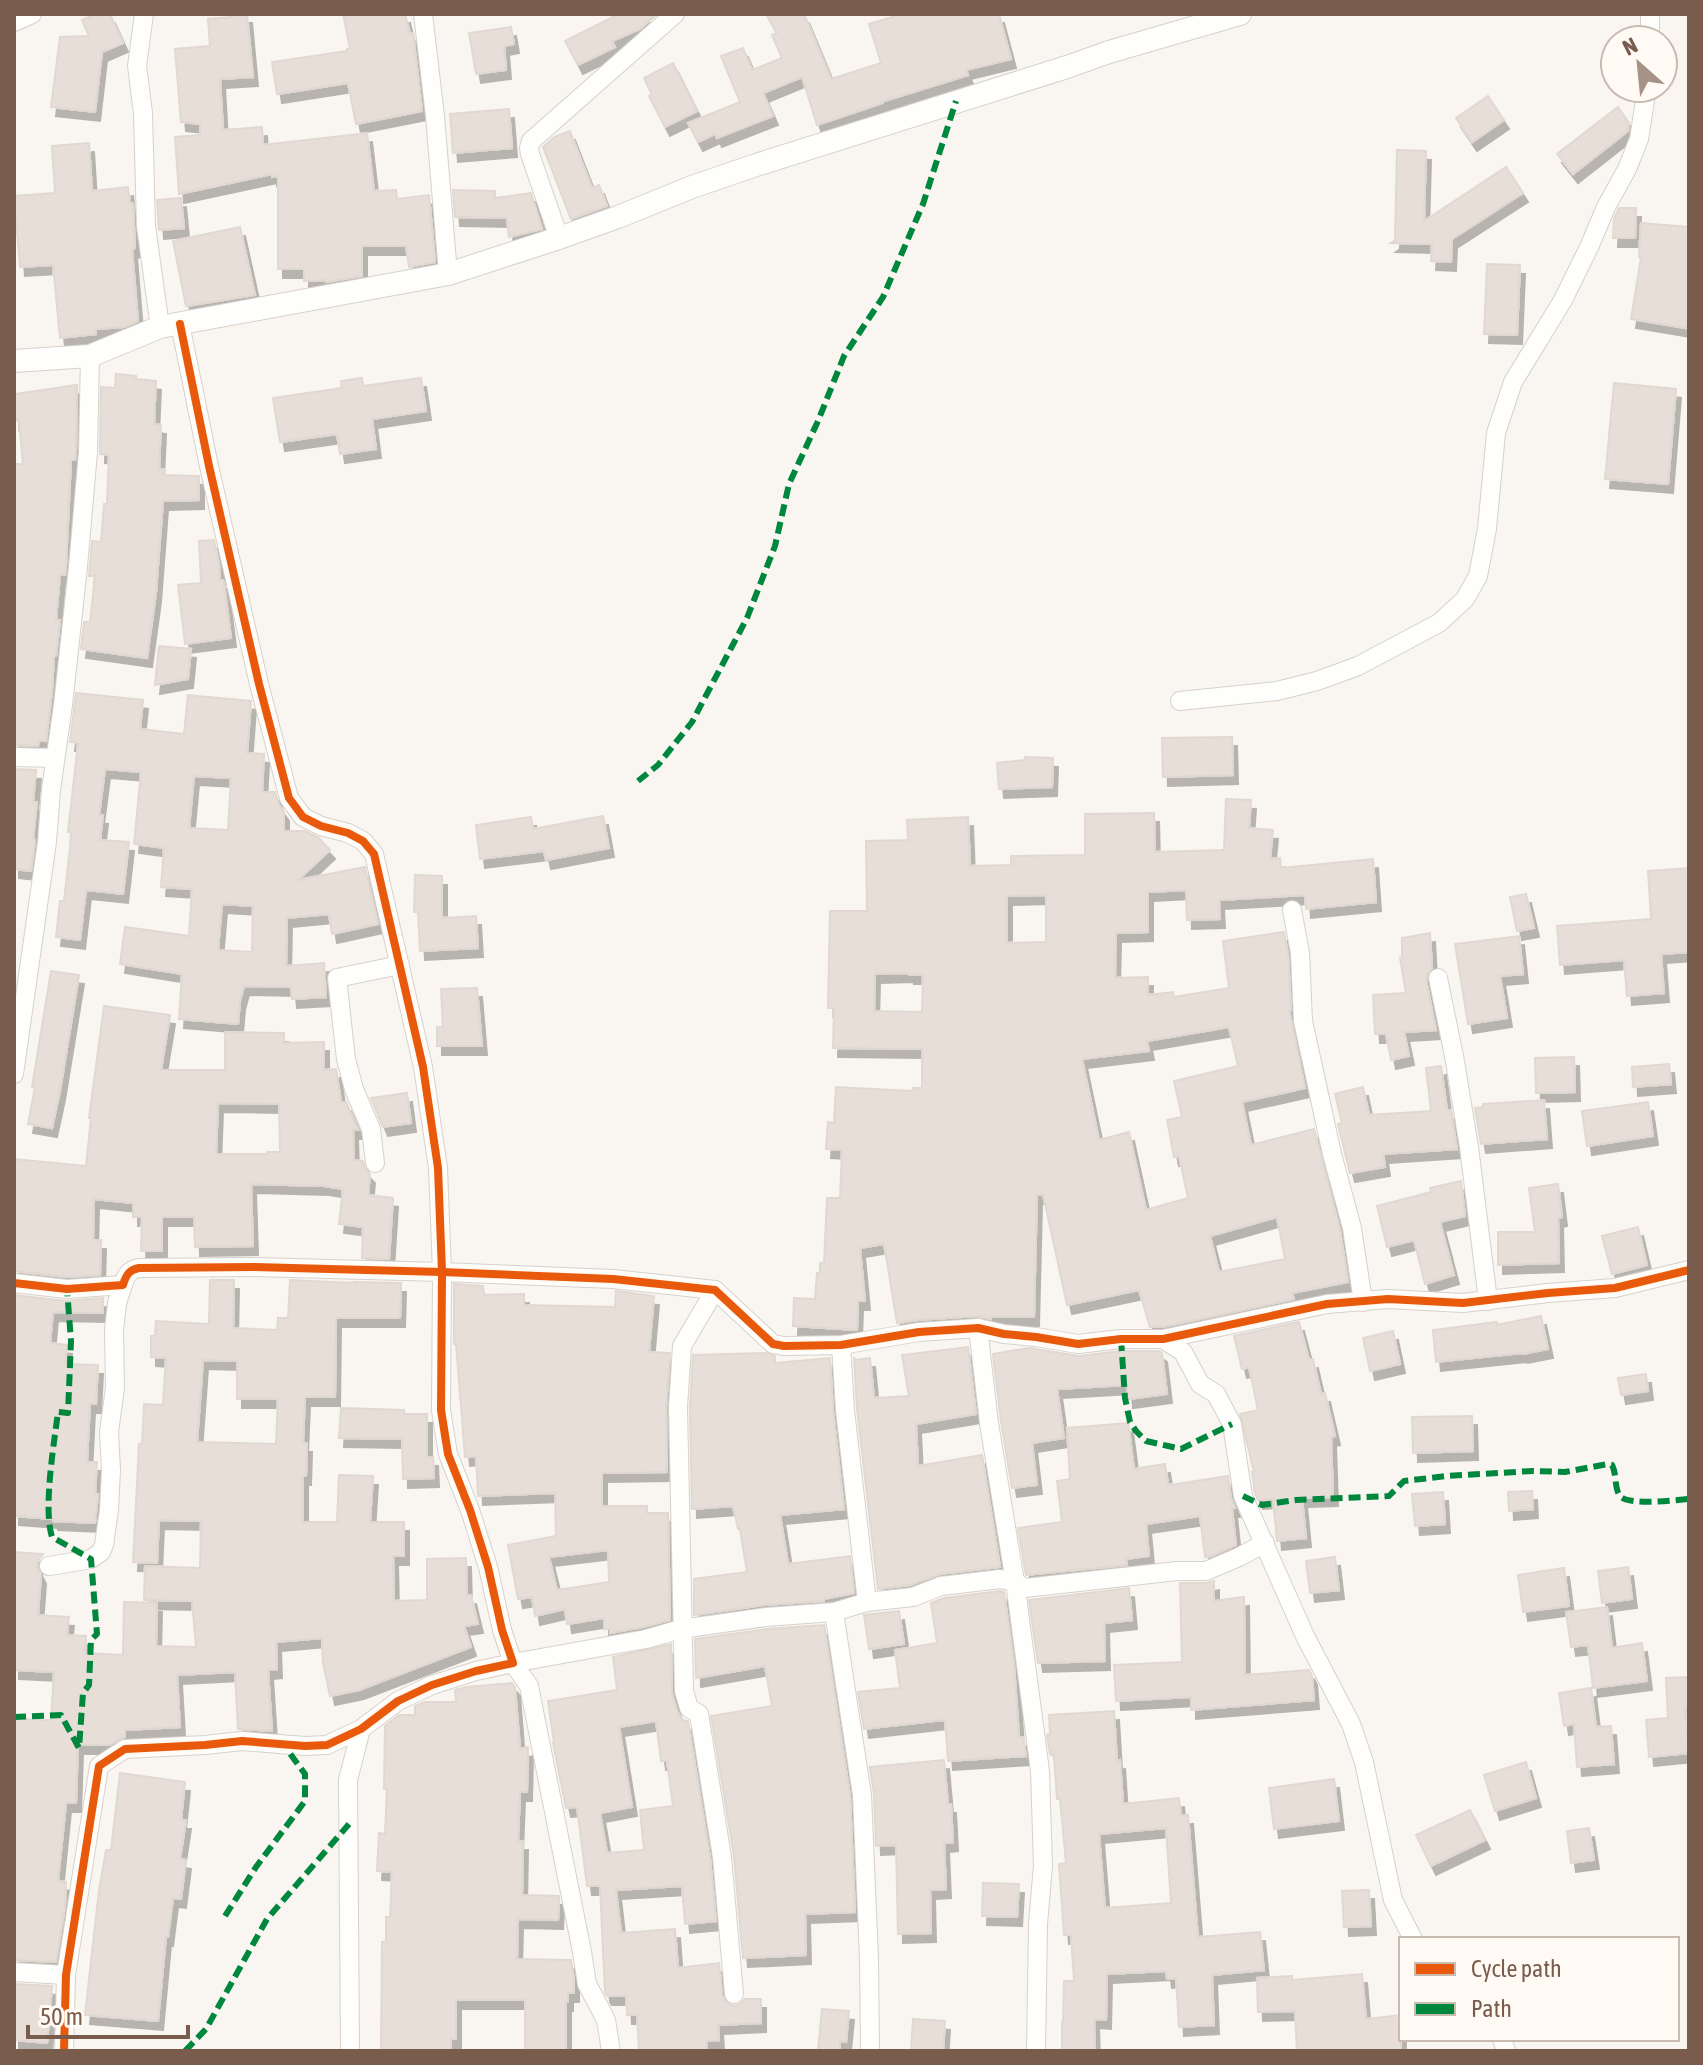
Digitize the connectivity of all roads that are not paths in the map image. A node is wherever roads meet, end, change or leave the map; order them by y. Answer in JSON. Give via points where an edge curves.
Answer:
{"nodes":[{"id":1,"x":32,"y":14,"type":"edge"},
{"id":2,"x":144,"y":14,"type":"edge"},
{"id":3,"x":423,"y":14,"type":"edge"},
{"id":4,"x":675,"y":14,"type":"edge"},
{"id":5,"x":1240,"y":14,"type":"edge"},
{"id":6,"x":14,"y":22,"type":"edge"},
{"id":7,"x":1644,"y":104,"type":"edge"},
{"id":8,"x":559,"y":238,"type":"junction"},
{"id":9,"x":448,"y":274,"type":"junction"},
{"id":10,"x":170,"y":326,"type":"junction"},
{"id":11,"x":90,"y":356,"type":"junction"},
{"id":12,"x":14,"y":361,"type":"edge"},
{"id":13,"x":1180,"y":701,"type":"dead end"},
{"id":14,"x":14,"y":757,"type":"edge"},
{"id":15,"x":55,"y":758,"type":"junction"},
{"id":16,"x":1292,"y":910,"type":"dead end"},
{"id":17,"x":400,"y":965,"type":"junction"},
{"id":18,"x":1438,"y":978,"type":"dead end"},
{"id":19,"x":14,"y":1074,"type":"edge"},
{"id":20,"x":375,"y":1163,"type":"dead end"},
{"id":21,"x":1689,"y":1270,"type":"edge"},
{"id":22,"x":442,"y":1272,"type":"junction"},
{"id":23,"x":14,"y":1283,"type":"edge"},
{"id":24,"x":123,"y":1285,"type":"junction"},
{"id":25,"x":715,"y":1290,"type":"junction"},
{"id":26,"x":1488,"y":1301,"type":"junction"},
{"id":27,"x":1363,"y":1302,"type":"junction"},
{"id":28,"x":978,"y":1328,"type":"junction"},
{"id":29,"x":1163,"y":1339,"type":"junction"},
{"id":30,"x":841,"y":1345,"type":"junction"},
{"id":31,"x":1265,"y":1543,"type":"junction"},
{"id":32,"x":49,"y":1566,"type":"dead end"},
{"id":33,"x":1015,"y":1582,"type":"junction"},
{"id":34,"x":867,"y":1602,"type":"junction"},
{"id":35,"x":834,"y":1612,"type":"junction"},
{"id":36,"x":681,"y":1629,"type":"junction"},
{"id":37,"x":513,"y":1663,"type":"junction"},
{"id":38,"x":361,"y":1729,"type":"junction"},
{"id":39,"x":1412,"y":1937,"type":"edge"},
{"id":40,"x":14,"y":1972,"type":"edge"},
{"id":41,"x":66,"y":1975,"type":"junction"},
{"id":42,"x":734,"y":1994,"type":"dead end"},
{"id":43,"x":64,"y":2051,"type":"edge"},
{"id":44,"x":350,"y":2051,"type":"edge"},
{"id":45,"x":611,"y":2051,"type":"edge"},
{"id":46,"x":870,"y":2051,"type":"edge"},
{"id":47,"x":1036,"y":2051,"type":"edge"}],
"edges":[{"from":1,"to":6,"type":"street"},
{"from":2,"to":10,"type":"street","via":[[137,66],[146,226]]},
{"from":3,"to":9,"type":"street"},
{"from":4,"to":8,"type":"street","via":[[531,141],[530,154]]},
{"from":5,"to":8,"type":"street","via":[[743,169]]},
{"from":7,"to":13,"type":"street","via":[[1627,169],[1563,300],[1513,382],[1496,433],[1478,576],[1465,599],[1439,623],[1358,666],[1317,681],[1277,691]]},
{"from":8,"to":9,"type":"street"},
{"from":9,"to":10,"type":"street"},
{"from":10,"to":11,"type":"street"},
{"from":10,"to":17,"type":"street","via":[[289,798],[303,817],[348,833],[374,854]]},
{"from":11,"to":12,"type":"street"},
{"from":11,"to":15,"type":"street","via":[[78,567]]},
{"from":14,"to":15,"type":"street"},
{"from":15,"to":19,"type":"street"},
{"from":16,"to":27,"type":"street","via":[[1303,1021],[1352,1228]]},
{"from":17,"to":20,"type":"street","via":[[337,978],[348,1068],[371,1129]]},
{"from":17,"to":22,"type":"street","via":[[438,1168]]},
{"from":18,"to":26,"type":"street","via":[[1471,1160]]},
{"from":21,"to":26,"type":"street","via":[[1615,1288]]},
{"from":22,"to":24,"type":"street","via":[[139,1268],[131,1270]]},
{"from":22,"to":25,"type":"street","via":[[613,1279]]},
{"from":22,"to":37,"type":"street","via":[[444,1432]]},
{"from":23,"to":24,"type":"street","via":[[67,1289]]},
{"from":24,"to":32,"type":"street","via":[[114,1330],[104,1545],[91,1559]]},
{"from":25,"to":30,"type":"street","via":[[773,1344]]},
{"from":25,"to":36,"type":"street","via":[[682,1346]]},
{"from":26,"to":27,"type":"street"},
{"from":27,"to":29,"type":"street","via":[[1327,1304]]},
{"from":28,"to":29,"type":"street","via":[[1078,1344]]},
{"from":28,"to":30,"type":"street"},
{"from":28,"to":33,"type":"street"},
{"from":29,"to":31,"type":"street","via":[[1183,1352],[1232,1424],[1243,1496]]},
{"from":30,"to":34,"type":"street"},
{"from":31,"to":33,"type":"street","via":[[1206,1571],[1025,1588]]},
{"from":31,"to":39,"type":"street","via":[[1355,1734],[1393,1900]]},
{"from":33,"to":34,"type":"street","via":[[983,1580]]},
{"from":33,"to":47,"type":"street","via":[[1040,1771],[1043,1865]]},
{"from":34,"to":35,"type":"street"},
{"from":35,"to":36,"type":"street"},
{"from":35,"to":46,"type":"street","via":[[862,1795]]},
{"from":36,"to":37,"type":"street"},
{"from":36,"to":42,"type":"street","via":[[684,1691],[689,1708],[699,1714],[722,1857]]},
{"from":37,"to":38,"type":"street","via":[[432,1685],[398,1701]]},
{"from":37,"to":45,"type":"street","via":[[529,1686],[587,1984],[606,2020]]},
{"from":38,"to":41,"type":"street","via":[[327,1745],[242,1741],[125,1749],[99,1766]]},
{"from":38,"to":44,"type":"street","via":[[348,1780]]},
{"from":40,"to":41,"type":"street"},
{"from":41,"to":43,"type":"street"}]}
